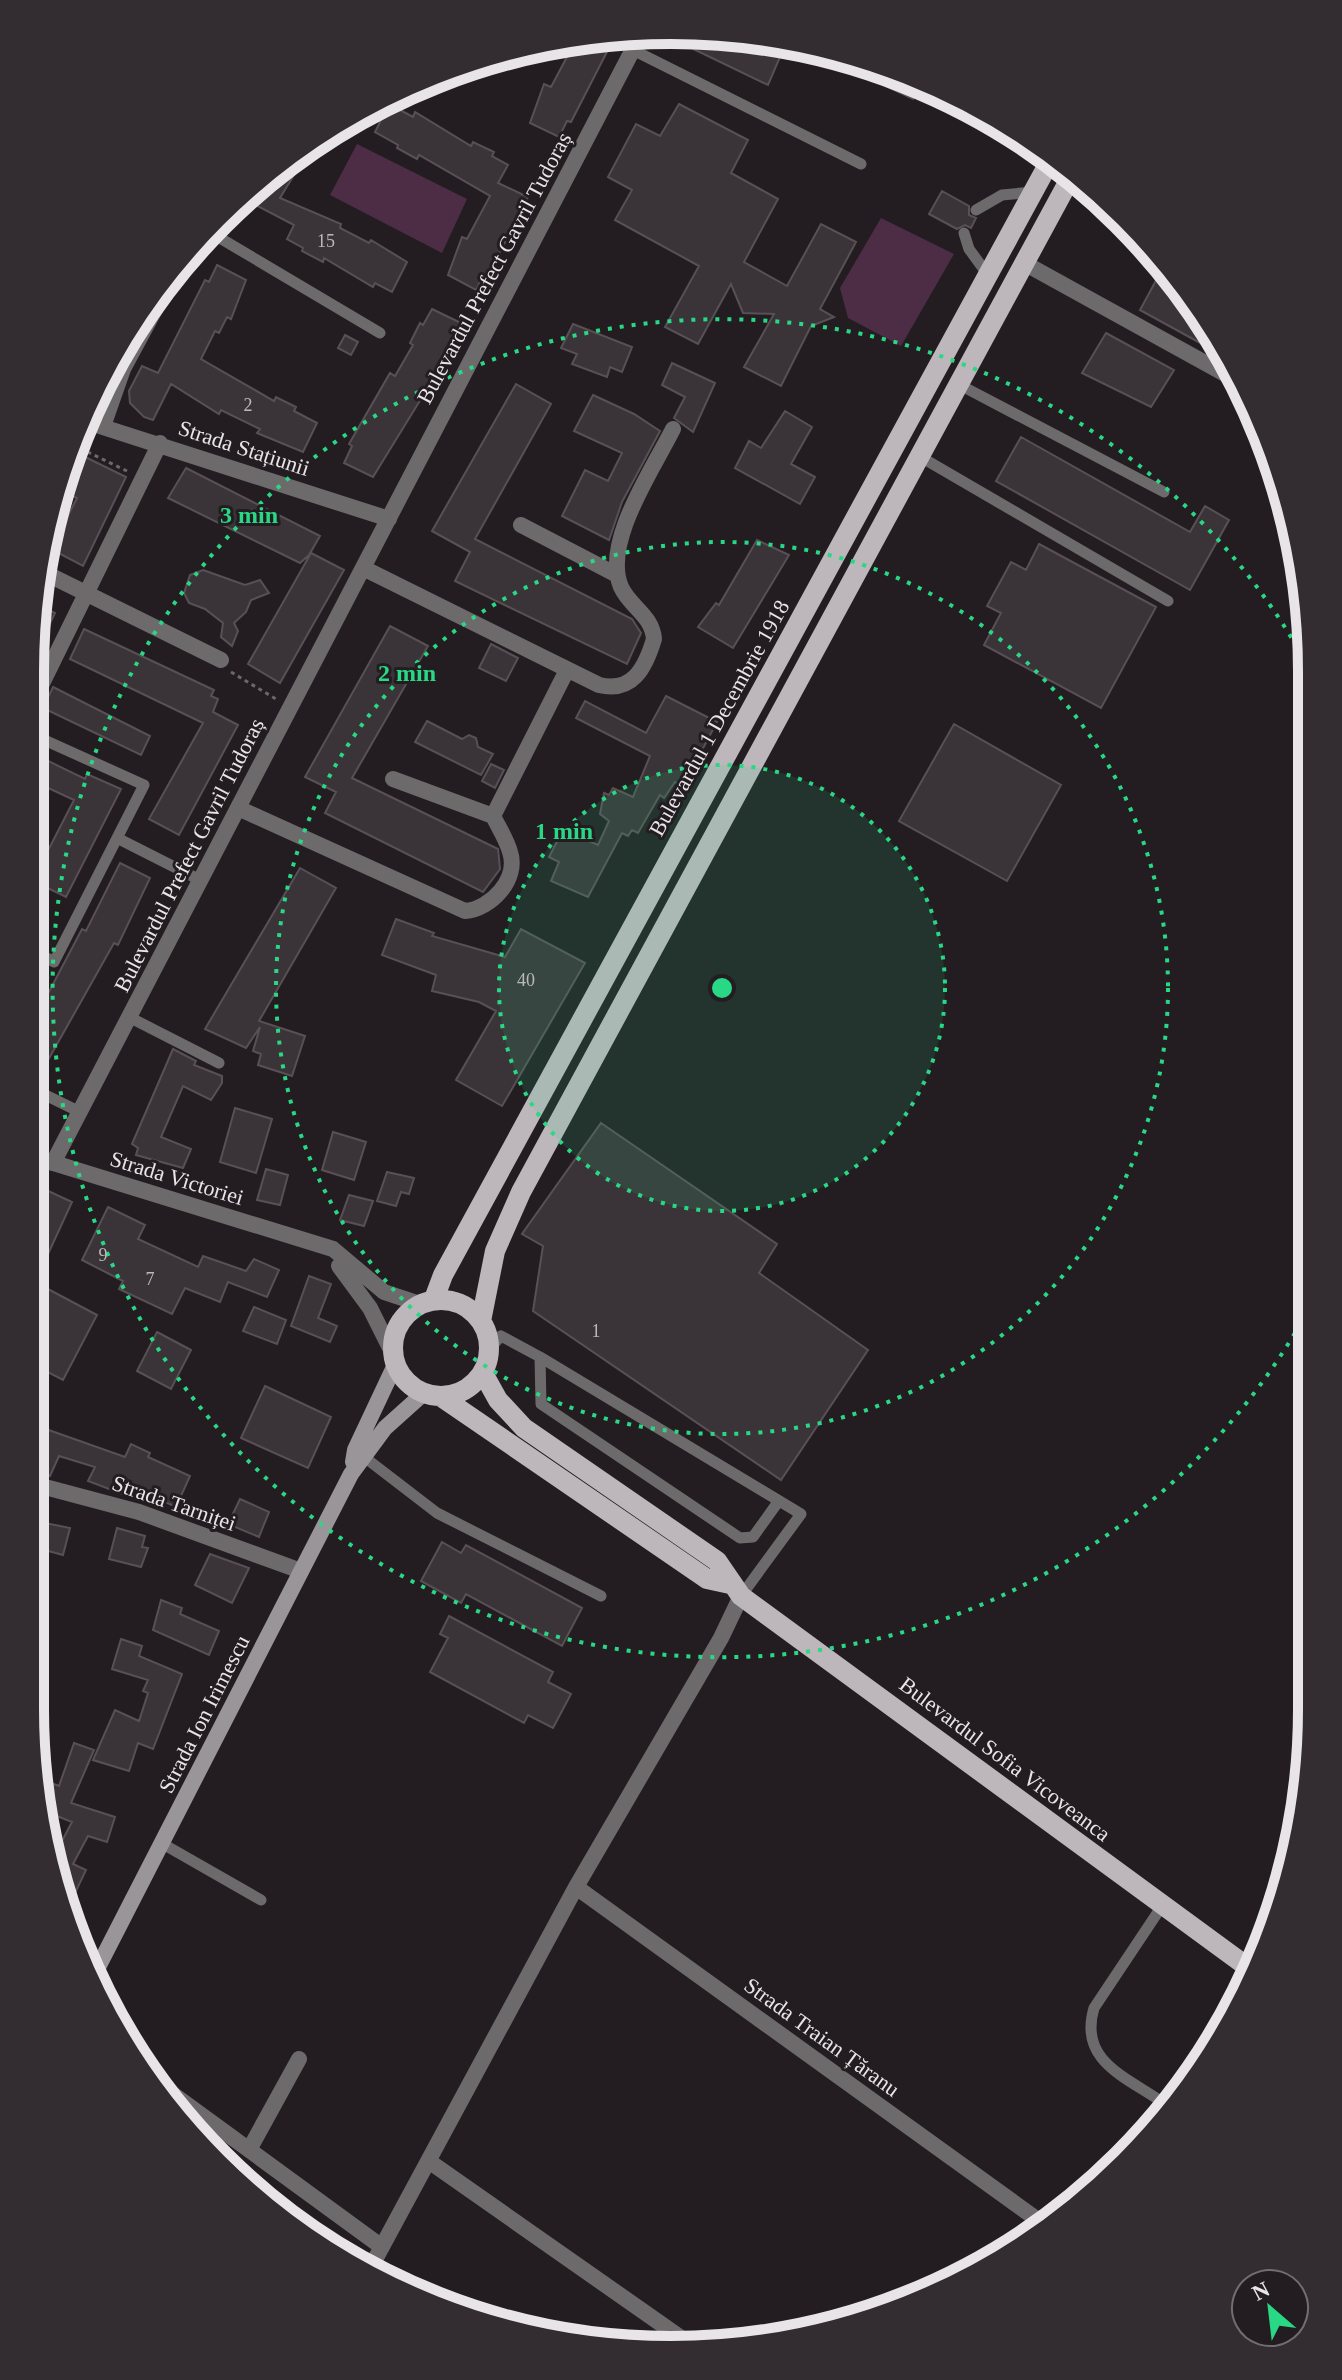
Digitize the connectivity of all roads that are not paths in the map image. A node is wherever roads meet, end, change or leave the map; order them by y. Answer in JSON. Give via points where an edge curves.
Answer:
{"nodes":[{"id":1,"x":636,"y":45,"type":"edge"},
{"id":2,"x":633,"y":50,"type":"junction"},
{"id":3,"x":861,"y":164,"type":"dead end"},
{"id":4,"x":1046,"y":169,"type":"edge"},
{"id":5,"x":1066,"y":185,"type":"edge"},
{"id":6,"x":1033,"y":192,"type":"junction"},
{"id":7,"x":976,"y":210,"type":"dead end"},
{"id":8,"x":964,"y":233,"type":"dead end"},
{"id":9,"x":219,"y":238,"type":"edge"},
{"id":10,"x":1024,"y":263,"type":"junction"},
{"id":11,"x":988,"y":275,"type":"junction"},
{"id":12,"x":380,"y":333,"type":"dead end"},
{"id":13,"x":137,"y":344,"type":"edge"},
{"id":14,"x":1221,"y":372,"type":"edge"},
{"id":15,"x":958,"y":384,"type":"junction"},
{"id":16,"x":95,"y":424,"type":"edge"},
{"id":17,"x":103,"y":426,"type":"junction"},
{"id":18,"x":673,"y":429,"type":"dead end"},
{"id":19,"x":160,"y":443,"type":"junction"},
{"id":20,"x":919,"y":456,"type":"junction"},
{"id":21,"x":1164,"y":492,"type":"dead end"},
{"id":22,"x":389,"y":519,"type":"junction"},
{"id":23,"x":521,"y":525,"type":"dead end"},
{"id":24,"x":363,"y":568,"type":"junction"},
{"id":25,"x":617,"y":575,"type":"junction"},
{"id":26,"x":51,"y":577,"type":"edge"},
{"id":27,"x":87,"y":597,"type":"junction"},
{"id":28,"x":1168,"y":601,"type":"dead end"},
{"id":29,"x":221,"y":660,"type":"road end"},
{"id":30,"x":567,"y":670,"type":"junction"},
{"id":31,"x":44,"y":681,"type":"edge"},
{"id":32,"x":44,"y":740,"type":"edge"},
{"id":33,"x":393,"y":779,"type":"dead end"},
{"id":34,"x":238,"y":808,"type":"junction"},
{"id":35,"x":493,"y":816,"type":"junction"},
{"id":36,"x":117,"y":838,"type":"junction"},
{"id":37,"x":200,"y":880,"type":"junction"},
{"id":38,"x":44,"y":956,"type":"edge"},
{"id":39,"x":129,"y":1017,"type":"junction"},
{"id":40,"x":219,"y":1063,"type":"dead end"},
{"id":41,"x":44,"y":1094,"type":"edge"},
{"id":42,"x":80,"y":1112,"type":"junction"},
{"id":43,"x":44,"y":1160,"type":"edge"},
{"id":44,"x":53,"y":1163,"type":"junction"},
{"id":45,"x":310,"y":1242,"type":"junction"},
{"id":46,"x":427,"y":1302,"type":"junction"},
{"id":47,"x":481,"y":1321,"type":"junction"},
{"id":48,"x":490,"y":1348,"type":"junction"},
{"id":49,"x":540,"y":1357,"type":"junction"},
{"id":50,"x":394,"y":1358,"type":"junction"},
{"id":51,"x":483,"y":1373,"type":"junction"},
{"id":52,"x":432,"y":1395,"type":"junction"},
{"id":53,"x":359,"y":1453,"type":"junction"},
{"id":54,"x":44,"y":1487,"type":"edge"},
{"id":55,"x":778,"y":1502,"type":"junction"},
{"id":56,"x":301,"y":1571,"type":"junction"},
{"id":57,"x":736,"y":1590,"type":"junction"},
{"id":58,"x":601,"y":1596,"type":"dead end"},
{"id":59,"x":163,"y":1844,"type":"junction"},
{"id":60,"x":576,"y":1887,"type":"junction"},
{"id":61,"x":261,"y":1900,"type":"dead end"},
{"id":62,"x":1162,"y":1906,"type":"junction"},
{"id":63,"x":1243,"y":1964,"type":"edge"},
{"id":64,"x":99,"y":1965,"type":"edge"},
{"id":65,"x":299,"y":2059,"type":"dead end"},
{"id":66,"x":1160,"y":2101,"type":"edge"},
{"id":67,"x":183,"y":2102,"type":"edge"},
{"id":68,"x":249,"y":2150,"type":"junction"},
{"id":69,"x":430,"y":2162,"type":"junction"},
{"id":70,"x":1036,"y":2218,"type":"edge"},
{"id":71,"x":382,"y":2247,"type":"junction"},
{"id":72,"x":374,"y":2261,"type":"edge"},
{"id":73,"x":678,"y":2336,"type":"edge"}],
"edges":[{"from":1,"to":2,"type":"street","name":"Bulevardul Prefect Gavril Tudoraș"},
{"from":2,"to":3,"type":"lane"},
{"from":2,"to":22,"type":"street","name":"Bulevardul Prefect Gavril Tudoraș"},
{"from":4,"to":6,"type":"main road","name":"Bulevardul 1 Decembrie 1918"},
{"from":5,"to":10,"type":"main road"},
{"from":6,"to":7,"type":"lane","via":[[1002,195]]},
{"from":6,"to":11,"type":"main road","name":"Bulevardul 1 Decembrie 1918"},
{"from":8,"to":11,"type":"lane"},
{"from":9,"to":12,"type":"lane"},
{"from":10,"to":14,"type":"street"},
{"from":10,"to":15,"type":"main road"},
{"from":11,"to":46,"type":"main road","name":"Bulevardul 1 Decembrie 1918"},
{"from":13,"to":17,"type":"street"},
{"from":15,"to":20,"type":"main road"},
{"from":15,"to":21,"type":"lane"},
{"from":16,"to":17,"type":"street","name":"Strada Stațiunii"},
{"from":17,"to":19,"type":"street","name":"Strada Stațiunii"},
{"from":18,"to":25,"type":"street","via":[[622,533]]},
{"from":19,"to":22,"type":"street","name":"Strada Stațiunii"},
{"from":19,"to":27,"type":"street"},
{"from":20,"to":28,"type":"lane"},
{"from":20,"to":47,"type":"main road","via":[[521,1192],[495,1251]]},
{"from":22,"to":24,"type":"street","name":"Bulevardul Prefect Gavril Tudoraș"},
{"from":23,"to":25,"type":"street"},
{"from":24,"to":30,"type":"street"},
{"from":24,"to":34,"type":"street","name":"Bulevardul Prefect Gavril Tudoraș"},
{"from":25,"to":30,"type":"street","via":[[649,621],[652,647],[630,683],[621,688],[599,685]]},
{"from":26,"to":27,"type":"street"},
{"from":27,"to":29,"type":"street"},
{"from":27,"to":31,"type":"street"},
{"from":30,"to":35,"type":"street"},
{"from":32,"to":36,"type":"lane","via":[[144,785]]},
{"from":33,"to":35,"type":"street"},
{"from":34,"to":35,"type":"street","via":[[465,911],[496,897],[512,868],[511,853]]},
{"from":34,"to":37,"type":"street","name":"Bulevardul Prefect Gavril Tudoraș"},
{"from":36,"to":37,"type":"lane"},
{"from":36,"to":38,"type":"lane","via":[[54,962]]},
{"from":37,"to":39,"type":"street","name":"Bulevardul Prefect Gavril Tudoraș"},
{"from":39,"to":40,"type":"lane"},
{"from":39,"to":42,"type":"street","name":"Bulevardul Prefect Gavril Tudoraș"},
{"from":41,"to":42,"type":"lane"},
{"from":42,"to":44,"type":"street","name":"Bulevardul Prefect Gavril Tudoraș"},
{"from":43,"to":44,"type":"street","name":"Strada Victoriei"},
{"from":44,"to":45,"type":"street","name":"Strada Victoriei"},
{"from":45,"to":46,"type":"street","name":"Strada Victoriei","via":[[333,1249],[384,1292]]},
{"from":45,"to":50,"type":"street","name":"Strada Victoriei","via":[[356,1285]]},
{"from":46,"to":47,"type":"main road","via":[[461,1303]]},
{"from":46,"to":50,"type":"main road","via":[[399,1323]]},
{"from":47,"to":48,"type":"main road"},
{"from":48,"to":49,"type":"lane","via":[[501,1336]]},
{"from":48,"to":51,"type":"main road"},
{"from":49,"to":55,"type":"lane"},
{"from":49,"to":55,"type":"lane","via":[[541,1404],[740,1538],[753,1537]]},
{"from":50,"to":52,"type":"main road","via":[[401,1377]]},
{"from":50,"to":53,"type":"main road","name":"Strada Ion Irimescu"},
{"from":51,"to":52,"type":"main road","via":[[464,1390]]},
{"from":51,"to":57,"type":"main road","name":"Bulevardul Sofia Vicoveanca","via":[[498,1400],[524,1428],[717,1561]]},
{"from":52,"to":53,"type":"main road","via":[[409,1404]]},
{"from":52,"to":57,"type":"main road","name":"Bulevardul Sofia Vicoveanca","via":[[707,1579]]},
{"from":53,"to":56,"type":"main road","name":"Strada Ion Irimescu"},
{"from":53,"to":58,"type":"lane","via":[[437,1513]]},
{"from":54,"to":56,"type":"street","name":"Strada Tarniței","via":[[139,1512]]},
{"from":55,"to":57,"type":"lane","via":[[801,1514]]},
{"from":56,"to":59,"type":"main road","name":"Strada Ion Irimescu"},
{"from":57,"to":60,"type":"street","via":[[721,1638]]},
{"from":57,"to":62,"type":"main road","name":"Bulevardul Sofia Vicoveanca"},
{"from":59,"to":61,"type":"lane"},
{"from":59,"to":64,"type":"main road","name":"Strada Ion Irimescu"},
{"from":60,"to":69,"type":"street"},
{"from":60,"to":70,"type":"street","name":"Strada Traian Țăranu"},
{"from":62,"to":63,"type":"main road","name":"Bulevardul Sofia Vicoveanca"},
{"from":62,"to":66,"type":"lane","via":[[1094,2008],[1089,2025],[1091,2047],[1099,2058]]},
{"from":65,"to":68,"type":"street"},
{"from":67,"to":68,"type":"street"},
{"from":68,"to":71,"type":"street"},
{"from":69,"to":71,"type":"street"},
{"from":69,"to":73,"type":"street"},
{"from":71,"to":72,"type":"street"}]}
